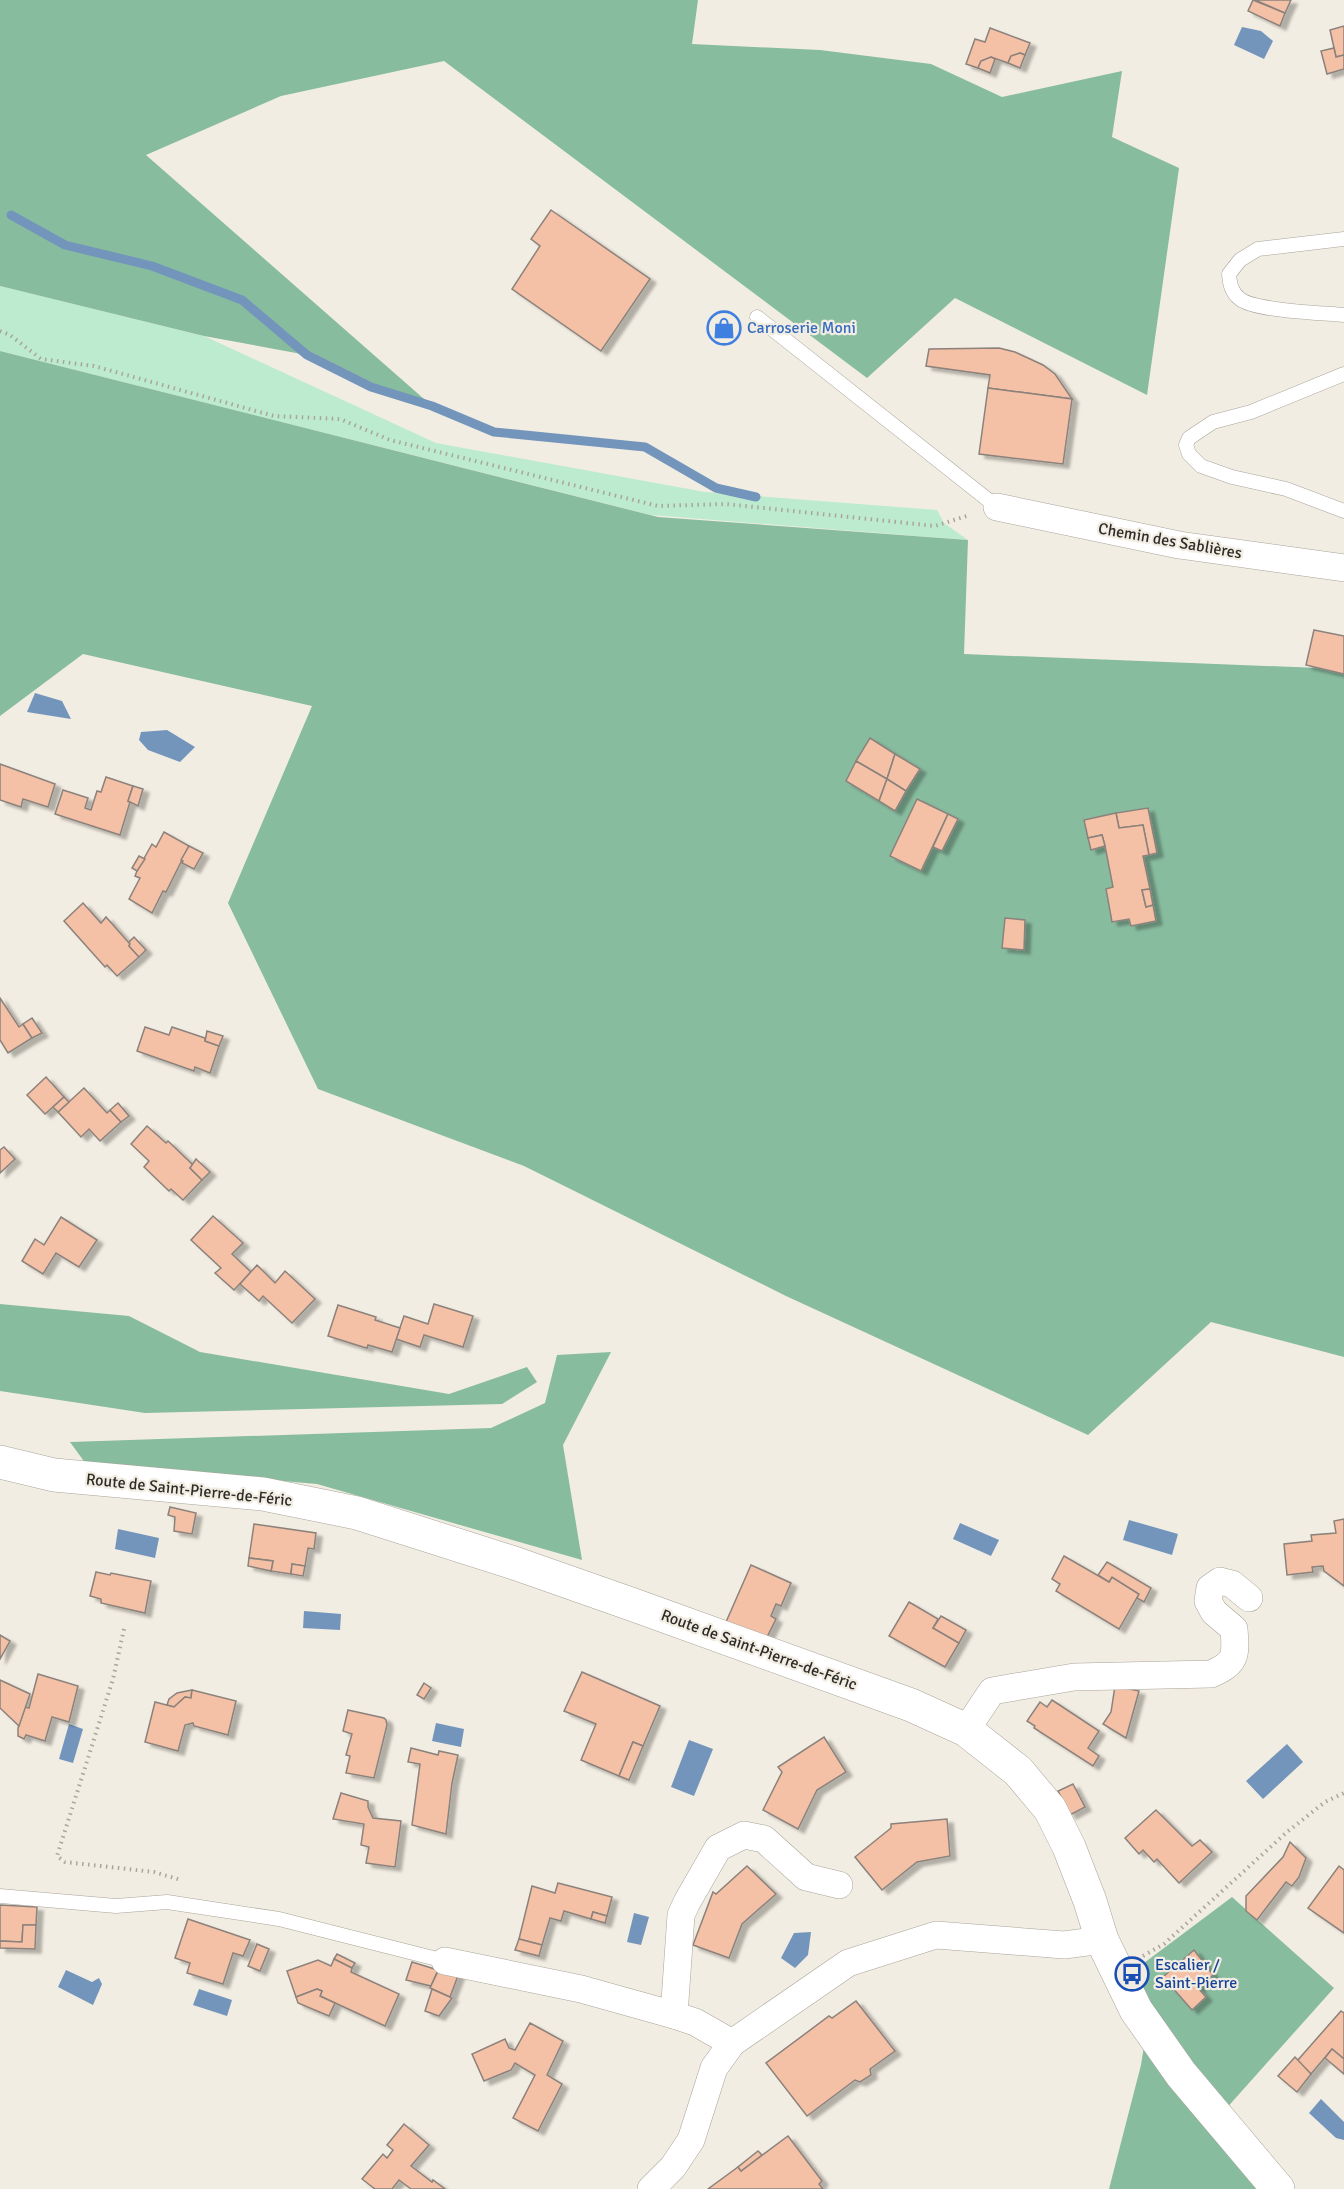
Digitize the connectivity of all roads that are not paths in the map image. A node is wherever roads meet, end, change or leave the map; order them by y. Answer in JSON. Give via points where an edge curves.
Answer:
{"nodes":[{"id":1,"x":1344,"y":238,"type":"edge"},
{"id":2,"x":1344,"y":315,"type":"edge"},
{"id":3,"x":757,"y":317,"type":"dead end"},
{"id":4,"x":1344,"y":374,"type":"edge"},
{"id":5,"x":997,"y":507,"type":"joint"},
{"id":6,"x":1344,"y":511,"type":"edge"},
{"id":7,"x":1344,"y":568,"type":"edge"},
{"id":8,"x":0,"y":1462,"type":"edge"},
{"id":9,"x":1249,"y":1598,"type":"dead end"},
{"id":10,"x":966,"y":1730,"type":"junction"},
{"id":11,"x":839,"y":1885,"type":"dead end"},
{"id":12,"x":0,"y":1896,"type":"edge"},
{"id":13,"x":1102,"y":1940,"type":"junction"},
{"id":14,"x":445,"y":1961,"type":"joint"},
{"id":15,"x":674,"y":2015,"type":"junction"},
{"id":16,"x":732,"y":2043,"type":"junction"},
{"id":17,"x":651,"y":2189,"type":"edge"},
{"id":18,"x":1278,"y":2189,"type":"edge"}],
"edges":[{"from":1,"to":2,"type":"lane","via":[[1258,249],[1240,260],[1229,274],[1230,288],[1241,300],[1261,307]]},
{"from":3,"to":5,"type":"lane"},
{"from":4,"to":6,"type":"lane","via":[[1213,422],[1189,438],[1186,445],[1201,466],[1286,489]]},
{"from":5,"to":7,"type":"street","name":"Chemin des Sablières","via":[[1179,545]]},
{"from":8,"to":10,"type":"street","name":"Route de Saint-Pierre-de-Féric","via":[[54,1475],[263,1494],[357,1513],[631,1604],[911,1705]]},
{"from":9,"to":10,"type":"street","via":[[1232,1584],[1220,1581],[1210,1588],[1208,1601],[1214,1612],[1234,1629],[1236,1652],[1226,1668],[1211,1674],[1074,1677],[992,1690]]},
{"from":10,"to":13,"type":"street","name":"Route de Saint-Pierre-de-Féric","via":[[1018,1771],[1050,1809],[1069,1847]]},
{"from":11,"to":15,"type":"street","via":[[806,1877],[764,1839],[744,1835],[718,1848],[681,1915]]},
{"from":12,"to":14,"type":"lane","via":[[116,1906],[167,1902],[279,1919]]},
{"from":13,"to":16,"type":"street","via":[[1064,1945],[936,1935],[848,1963]]},
{"from":13,"to":18,"type":"street","name":"Route de Saint-Pierre-de-Féric","via":[[1136,2010],[1181,2074]]},
{"from":14,"to":15,"type":"street","via":[[581,1989]]},
{"from":15,"to":16,"type":"street"},
{"from":16,"to":17,"type":"street","via":[[714,2068],[691,2140],[673,2167]]}]}
